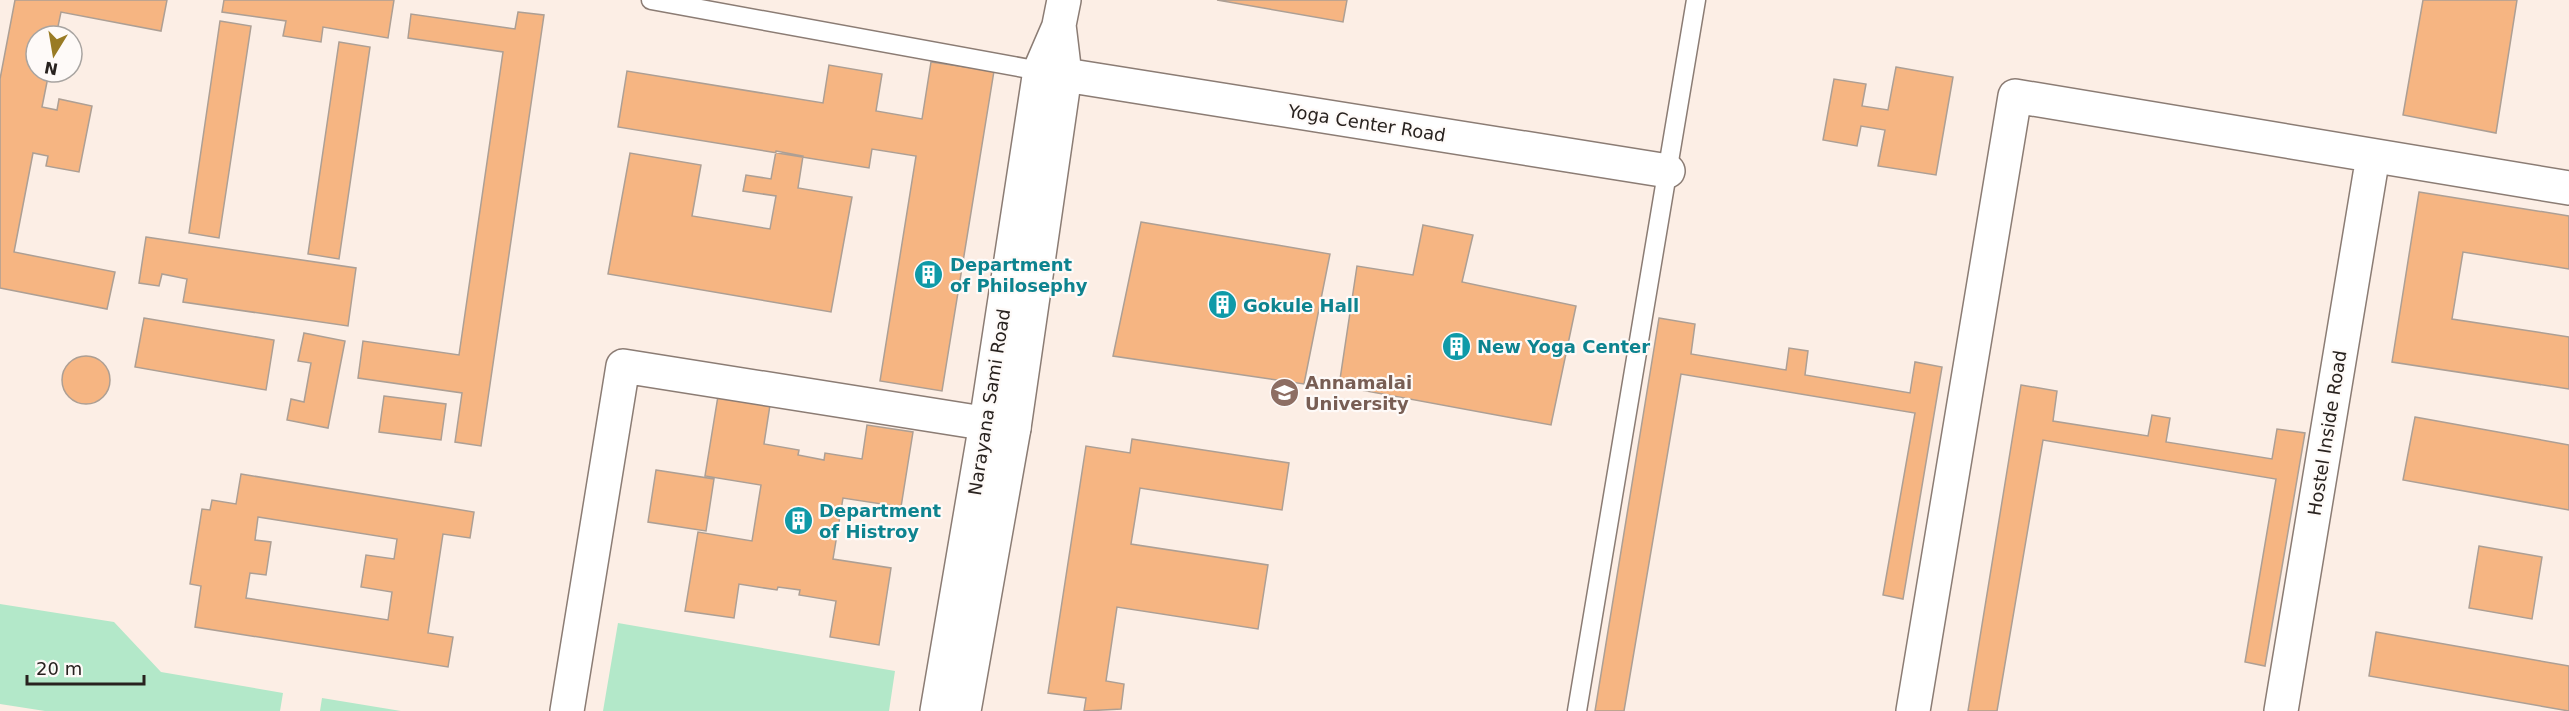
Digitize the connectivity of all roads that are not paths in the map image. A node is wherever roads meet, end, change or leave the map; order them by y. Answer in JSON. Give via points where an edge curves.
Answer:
{"nodes":[{"id":1,"x":651,"y":0,"type":"edge"},
{"id":2,"x":1696,"y":0,"type":"edge"},
{"id":3,"x":1062,"y":12,"type":"edge"},
{"id":4,"x":1052,"y":73,"type":"junction"},
{"id":5,"x":2373,"y":156,"type":"junction"},
{"id":6,"x":1668,"y":171,"type":"junction"},
{"id":7,"x":2569,"y":188,"type":"edge"},
{"id":8,"x":1000,"y":425,"type":"junction"},
{"id":9,"x":567,"y":711,"type":"edge"},
{"id":10,"x":937,"y":711,"type":"edge"},
{"id":11,"x":964,"y":711,"type":"edge"},
{"id":12,"x":1576,"y":711,"type":"edge"},
{"id":13,"x":1912,"y":711,"type":"edge"},
{"id":14,"x":2281,"y":711,"type":"edge"}],
"edges":[{"from":1,"to":4,"type":"lane"},
{"from":2,"to":6,"type":"lane"},
{"from":3,"to":4,"type":"street","name":"Narayana Sami Road"},
{"from":4,"to":6,"type":"street","name":"Yoga Center Road"},
{"from":4,"to":8,"type":"street","name":"Narayana Sami Road"},
{"from":5,"to":7,"type":"street"},
{"from":5,"to":13,"type":"street","via":[[2015,96]]},
{"from":5,"to":14,"type":"street","name":"Hostel Inside Road"},
{"from":6,"to":12,"type":"lane"},
{"from":8,"to":9,"type":"street","via":[[624,366]]},
{"from":8,"to":10,"type":"street","name":"Narayana Sami Road"},
{"from":8,"to":11,"type":"street","name":"Narayana Sami Road"}]}
